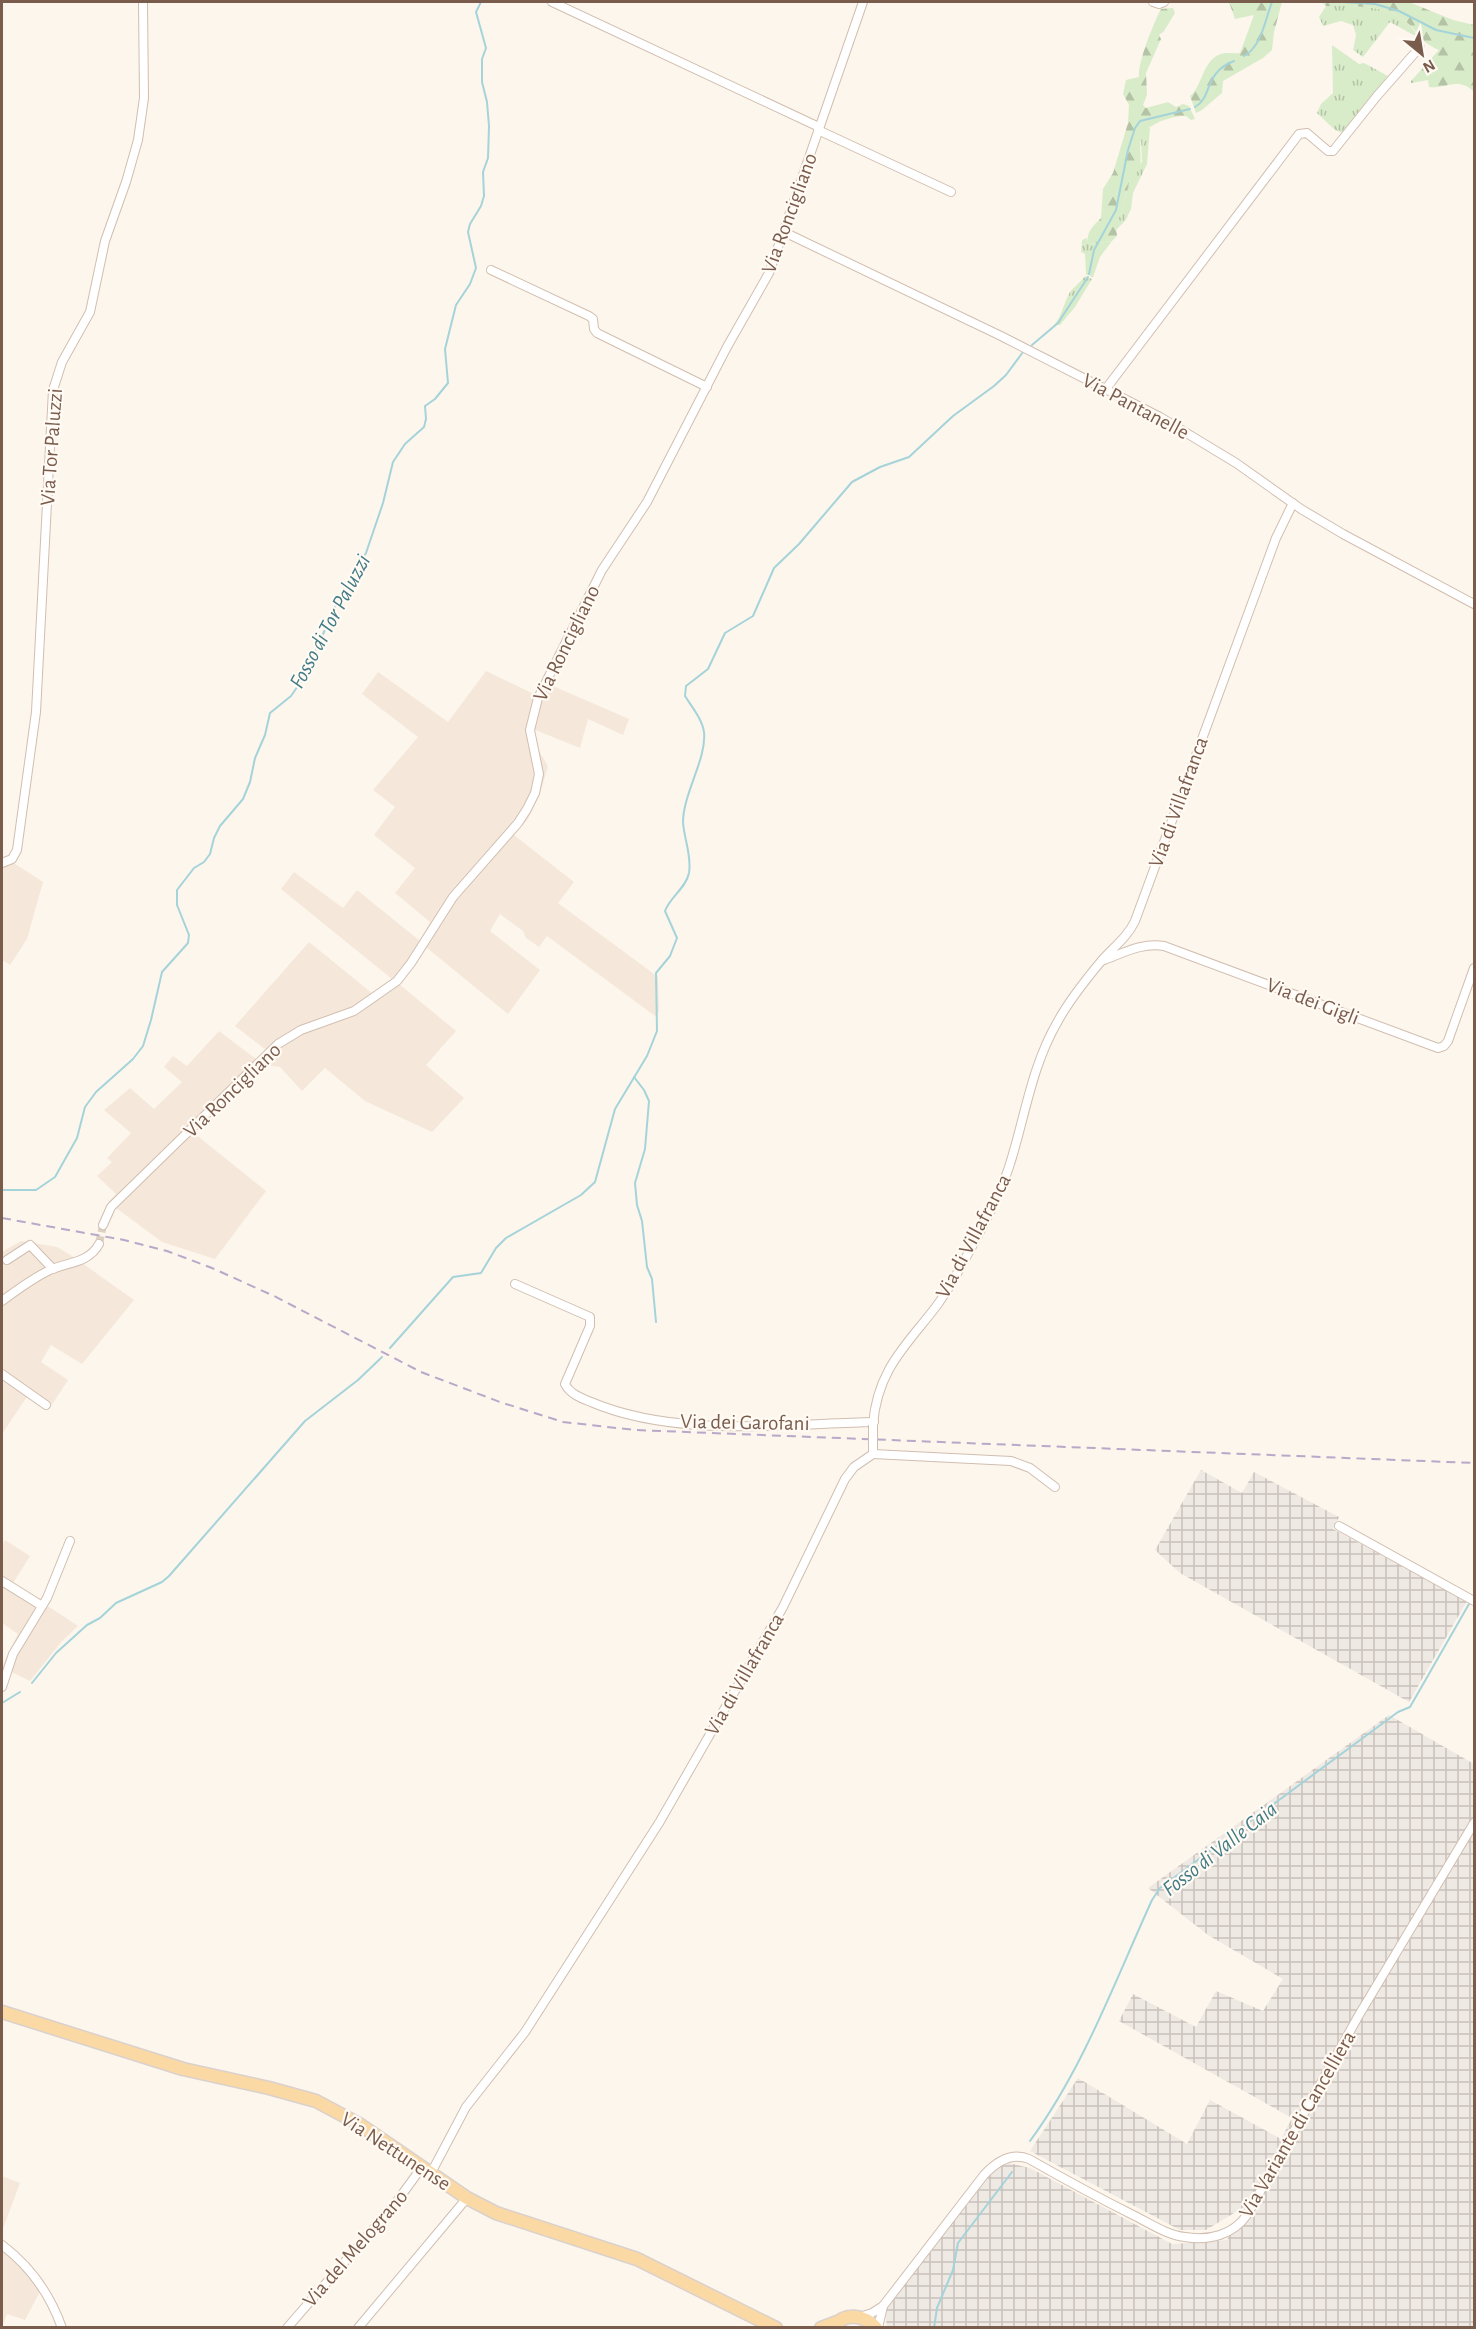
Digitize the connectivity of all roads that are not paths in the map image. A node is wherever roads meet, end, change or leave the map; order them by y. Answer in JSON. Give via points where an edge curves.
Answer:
{"nodes":[{"id":1,"x":143,"y":2,"type":"edge"},
{"id":2,"x":552,"y":2,"type":"edge"},
{"id":3,"x":863,"y":2,"type":"edge"},
{"id":4,"x":1153,"y":2,"type":"edge"},
{"id":5,"x":1164,"y":2,"type":"edge"},
{"id":6,"x":1420,"y":47,"type":"dead end"},
{"id":7,"x":818,"y":129,"type":"junction"},
{"id":8,"x":951,"y":192,"type":"dead end"},
{"id":9,"x":784,"y":232,"type":"junction"},
{"id":10,"x":491,"y":270,"type":"dead end"},
{"id":11,"x":707,"y":387,"type":"junction"},
{"id":12,"x":1105,"y":390,"type":"junction"},
{"id":13,"x":1293,"y":503,"type":"junction"},
{"id":14,"x":1474,"y":604,"type":"edge"},
{"id":15,"x":2,"y":863,"type":"edge"},
{"id":16,"x":1102,"y":960,"type":"junction"},
{"id":17,"x":1474,"y":968,"type":"edge"},
{"id":18,"x":103,"y":1225,"type":"tunnel mouth"},
{"id":19,"x":99,"y":1244,"type":"tunnel mouth"},
{"id":20,"x":7,"y":1260,"type":"dead end"},
{"id":21,"x":53,"y":1269,"type":"junction"},
{"id":22,"x":515,"y":1284,"type":"dead end"},
{"id":23,"x":2,"y":1300,"type":"edge"},
{"id":24,"x":2,"y":1374,"type":"edge"},
{"id":25,"x":46,"y":1405,"type":"dead end"},
{"id":26,"x":874,"y":1423,"type":"junction"},
{"id":27,"x":873,"y":1454,"type":"junction"},
{"id":28,"x":1055,"y":1487,"type":"dead end"},
{"id":29,"x":1338,"y":1526,"type":"dead end"},
{"id":30,"x":70,"y":1541,"type":"dead end"},
{"id":31,"x":2,"y":1581,"type":"edge"},
{"id":32,"x":1474,"y":1601,"type":"edge"},
{"id":33,"x":42,"y":1606,"type":"junction"},
{"id":34,"x":2,"y":1687,"type":"edge"},
{"id":35,"x":1474,"y":1823,"type":"edge"},
{"id":36,"x":2,"y":2012,"type":"edge"},
{"id":37,"x":427,"y":2170,"type":"junction"},
{"id":38,"x":467,"y":2198,"type":"junction"},
{"id":39,"x":2,"y":2244,"type":"edge"},
{"id":40,"x":883,"y":2306,"type":"junction"},
{"id":41,"x":859,"y":2317,"type":"junction"},
{"id":42,"x":835,"y":2325,"type":"edge"},
{"id":43,"x":62,"y":2328,"type":"edge"},
{"id":44,"x":286,"y":2328,"type":"edge"},
{"id":45,"x":358,"y":2328,"type":"edge"},
{"id":46,"x":776,"y":2328,"type":"edge"},
{"id":47,"x":821,"y":2328,"type":"edge"},
{"id":48,"x":877,"y":2328,"type":"edge"}],
"edges":[{"from":1,"to":15,"type":"street","name":"Via Tor Paluzzi","via":[[144,92],[138,140],[105,241],[90,312],[62,362],[53,390],[34,730],[17,850],[12,859]]},
{"from":2,"to":7,"type":"street"},
{"from":3,"to":7,"type":"street","name":"Via Roncigliano"},
{"from":4,"to":5,"type":"street"},
{"from":6,"to":12,"type":"street","via":[[1333,151],[1307,133],[1299,134]]},
{"from":7,"to":8,"type":"street"},
{"from":7,"to":9,"type":"street","name":"Via Roncigliano"},
{"from":9,"to":11,"type":"street","name":"Via Roncigliano","via":[[766,278]]},
{"from":9,"to":12,"type":"street","name":"Via Pantanelle"},
{"from":10,"to":11,"type":"street","via":[[589,316],[597,333]]},
{"from":11,"to":18,"type":"street","name":"Via Roncigliano","via":[[645,507],[602,570],[538,698],[530,730],[538,779],[534,797],[522,817],[453,897],[397,981],[354,1011],[301,1030],[278,1044],[110,1208]]},
{"from":12,"to":13,"type":"street","name":"Via Pantanelle","via":[[1192,435]]},
{"from":13,"to":14,"type":"street","name":"Via Pantanelle","via":[[1380,556]]},
{"from":13,"to":16,"type":"street","name":"Via di Villafranca","via":[[1276,538],[1137,918],[1126,936]]},
{"from":16,"to":17,"type":"street","name":"Via dei Gigli","via":[[1139,947],[1164,946],[1438,1048],[1448,1041]]},
{"from":16,"to":26,"type":"street","name":"Via di Villafranca","via":[[1048,1039],[1002,1187],[950,1286],[888,1369],[876,1397]]},
{"from":19,"to":21,"type":"street","via":[[83,1259]]},
{"from":20,"to":21,"type":"street","via":[[30,1245]]},
{"from":21,"to":23,"type":"street"},
{"from":22,"to":26,"type":"street","name":"Via dei Garofani","via":[[590,1317],[590,1326],[564,1383],[575,1395],[609,1409],[709,1425]]},
{"from":24,"to":25,"type":"street"},
{"from":26,"to":27,"type":"street","name":"Via di Villafranca","bridge":true},
{"from":27,"to":28,"type":"street","via":[[1005,1460],[1025,1466]]},
{"from":27,"to":37,"type":"street","name":"Via di Villafranca","via":[[846,1476],[783,1607],[658,1823],[525,2032],[466,2108]]},
{"from":29,"to":32,"type":"street"},
{"from":30,"to":33,"type":"street"},
{"from":31,"to":33,"type":"street"},
{"from":33,"to":34,"type":"street","via":[[13,1654]]},
{"from":35,"to":40,"type":"street","name":"Via Variante di Cancelliera","via":[[1398,1948],[1247,2215],[1235,2228],[1212,2237],[1174,2235],[1029,2159],[1012,2157],[996,2163],[984,2175]]},
{"from":36,"to":37,"type":"main road","name":"Via Nettunense","via":[[183,2069],[307,2098],[352,2120]]},
{"from":37,"to":38,"type":"main road","name":"Via Nettunense"},
{"from":37,"to":44,"type":"street","name":"Via del Melograno"},
{"from":38,"to":45,"type":"street"},
{"from":38,"to":46,"type":"main road","name":"Via Nettunense","via":[[514,2220],[637,2259]]},
{"from":39,"to":43,"type":"street","via":[[40,2283]]},
{"from":40,"to":41,"type":"street","name":"Via Variante di Cancelliera"},
{"from":40,"to":48,"type":"street","name":"Via Variante di Cancelliera"},
{"from":41,"to":42,"type":"main road","via":[[848,2317]]},
{"from":41,"to":48,"type":"main road"},
{"from":42,"to":47,"type":"main road"}]}
